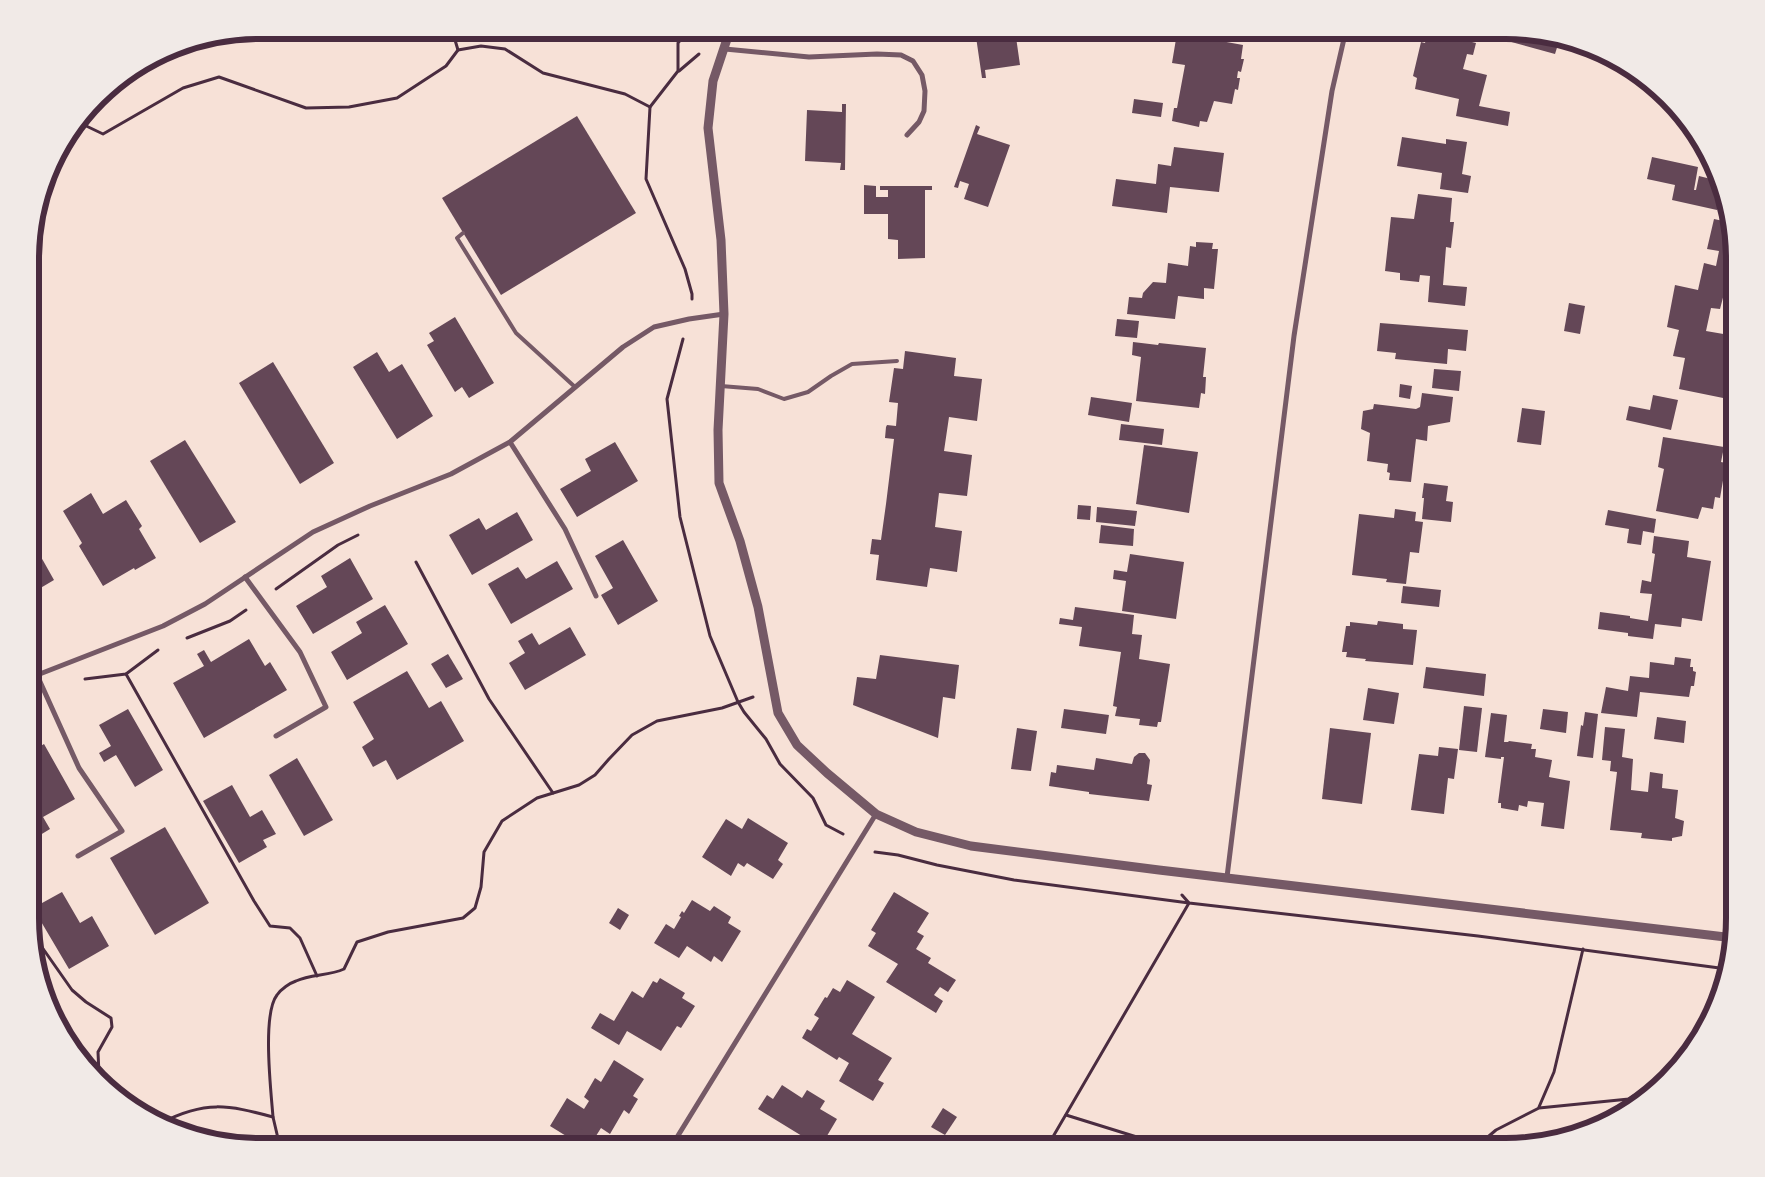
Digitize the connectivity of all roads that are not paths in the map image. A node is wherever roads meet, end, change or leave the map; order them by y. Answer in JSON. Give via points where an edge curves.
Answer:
{"nodes":[{"id":1,"x":728,"y":39,"type":"edge"},
{"id":2,"x":1344,"y":39,"type":"edge"},
{"id":3,"x":725,"y":49,"type":"junction"},
{"id":4,"x":907,"y":135,"type":"dead end"},
{"id":5,"x":463,"y":233,"type":"dead end"},
{"id":6,"x":724,"y":314,"type":"junction"},
{"id":7,"x":897,"y":361,"type":"dead end"},
{"id":8,"x":720,"y":386,"type":"junction"},
{"id":9,"x":575,"y":387,"type":"junction"},
{"id":10,"x":510,"y":442,"type":"junction"},
{"id":11,"x":245,"y":577,"type":"junction"},
{"id":12,"x":596,"y":596,"type":"dead end"},
{"id":13,"x":39,"y":674,"type":"edge"},
{"id":14,"x":39,"y":686,"type":"edge"},
{"id":15,"x":276,"y":736,"type":"dead end"},
{"id":16,"x":876,"y":814,"type":"junction"},
{"id":17,"x":78,"y":856,"type":"dead end"},
{"id":18,"x":1226,"y":877,"type":"junction"},
{"id":19,"x":1725,"y":937,"type":"edge"},
{"id":20,"x":677,"y":1138,"type":"edge"}],
"edges":[{"from":1,"to":3,"type":"street"},
{"from":2,"to":18,"type":"street","via":[[1332,91],[1294,336]]},
{"from":3,"to":4,"type":"street","via":[[809,57],[902,55],[913,61],[922,75],[925,91],[924,111]]},
{"from":3,"to":6,"type":"street","via":[[713,81],[708,128],[721,240]]},
{"from":5,"to":9,"type":"lane","via":[[456,238],[516,333]]},
{"from":6,"to":8,"type":"street"},
{"from":6,"to":9,"type":"street","via":[[654,328],[623,347]]},
{"from":7,"to":8,"type":"lane","via":[[852,364],[808,392],[784,400],[758,389]]},
{"from":8,"to":16,"type":"street","via":[[719,483],[740,541],[758,607],[778,713],[797,746]]},
{"from":9,"to":10,"type":"street"},
{"from":10,"to":11,"type":"street","via":[[451,474],[313,532]]},
{"from":10,"to":12,"type":"street","via":[[565,528]]},
{"from":11,"to":13,"type":"street","via":[[205,604],[163,626]]},
{"from":11,"to":15,"type":"street","via":[[300,652],[326,707]]},
{"from":14,"to":17,"type":"street","via":[[79,768],[122,831]]},
{"from":16,"to":18,"type":"street","via":[[916,832],[970,846]]},
{"from":16,"to":20,"type":"street"},
{"from":18,"to":19,"type":"street"}]}
